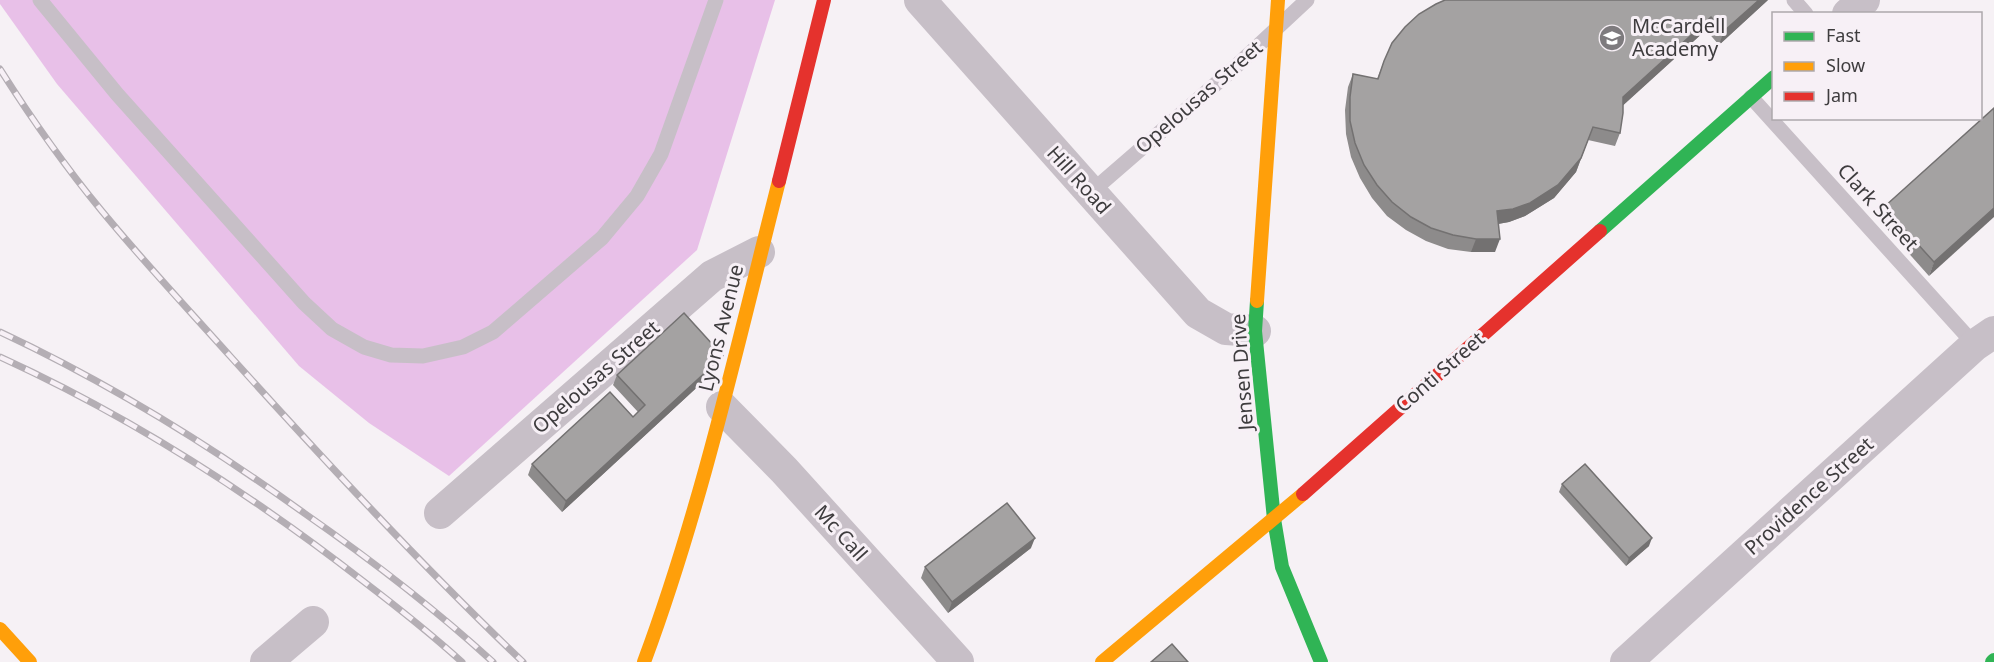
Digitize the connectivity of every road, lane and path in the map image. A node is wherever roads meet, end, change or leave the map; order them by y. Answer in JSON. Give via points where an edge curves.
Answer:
{"nodes":[{"id":1,"x":40,"y":0,"type":"edge"},
{"id":2,"x":716,"y":0,"type":"edge"},
{"id":3,"x":825,"y":0,"type":"edge"},
{"id":4,"x":920,"y":0,"type":"edge"},
{"id":5,"x":1278,"y":0,"type":"edge"},
{"id":6,"x":1307,"y":0,"type":"edge"},
{"id":7,"x":1794,"y":0,"type":"edge"},
{"id":8,"x":1864,"y":0,"type":"edge"},
{"id":9,"x":1804,"y":12,"type":"edge"},
{"id":10,"x":1850,"y":12,"type":"edge"},
{"id":11,"x":1276,"y":28,"type":"junction"},
{"id":12,"x":1772,"y":78,"type":"edge"},
{"id":13,"x":1751,"y":97,"type":"junction"},
{"id":14,"x":1772,"y":119,"type":"edge"},
{"id":15,"x":1773,"y":120,"type":"edge"},
{"id":16,"x":1090,"y":193,"type":"junction"},
{"id":17,"x":759,"y":252,"type":"junction"},
{"id":18,"x":1255,"y":331,"type":"junction"},
{"id":19,"x":1984,"y":339,"type":"edge"},
{"id":20,"x":722,"y":407,"type":"junction"},
{"id":21,"x":440,"y":513,"type":"dead end"},
{"id":22,"x":1274,"y":519,"type":"junction"},
{"id":23,"x":313,"y":622,"type":"dead end"},
{"id":24,"x":0,"y":629,"type":"edge"},
{"id":25,"x":30,"y":662,"type":"edge"},
{"id":26,"x":266,"y":662,"type":"edge"},
{"id":27,"x":644,"y":662,"type":"edge"},
{"id":28,"x":958,"y":662,"type":"edge"},
{"id":29,"x":1102,"y":662,"type":"edge"},
{"id":30,"x":1322,"y":662,"type":"edge"},
{"id":31,"x":1626,"y":662,"type":"edge"}],
"edges":[{"from":1,"to":2,"type":"lane","via":[[117,94],[304,303],[332,329],[364,347],[391,355],[423,356],[463,347],[493,332],[602,238],[637,196],[661,154]]},
{"from":3,"to":17,"type":"street","name":"Lyons Avenue"},
{"from":4,"to":16,"type":"street","name":"Hill Road"},
{"from":5,"to":11,"type":"street","name":"Jensen Drive"},
{"from":6,"to":11,"type":"lane","name":"Opelousas Street"},
{"from":7,"to":9,"type":"lane"},
{"from":8,"to":10,"type":"street"},
{"from":11,"to":16,"type":"lane","name":"Opelousas Street"},
{"from":11,"to":18,"type":"street","name":"Jensen Drive"},
{"from":12,"to":13,"type":"street","name":"Conti Street"},
{"from":13,"to":14,"type":"lane","name":"Clark Street"},
{"from":13,"to":22,"type":"street","name":"Conti Street"},
{"from":15,"to":19,"type":"lane","name":"Clark Street"},
{"from":16,"to":18,"type":"street","name":"Hill Road","via":[[1198,313],[1226,329]]},
{"from":17,"to":20,"type":"street","name":"Lyons Avenue"},
{"from":17,"to":21,"type":"street","name":"Opelousas Street","via":[[712,276]]},
{"from":18,"to":22,"type":"street","name":"Jensen Drive"},
{"from":19,"to":31,"type":"street","name":"Providence Street"},
{"from":20,"to":27,"type":"street","name":"Lyons Avenue","via":[[667,600]]},
{"from":20,"to":28,"type":"street","name":"Mc Call"},
{"from":22,"to":29,"type":"street","name":"Conti Street"},
{"from":22,"to":30,"type":"street","name":"Jensen Drive","via":[[1282,567]]},
{"from":23,"to":26,"type":"street"},
{"from":24,"to":25,"type":"street"}]}
